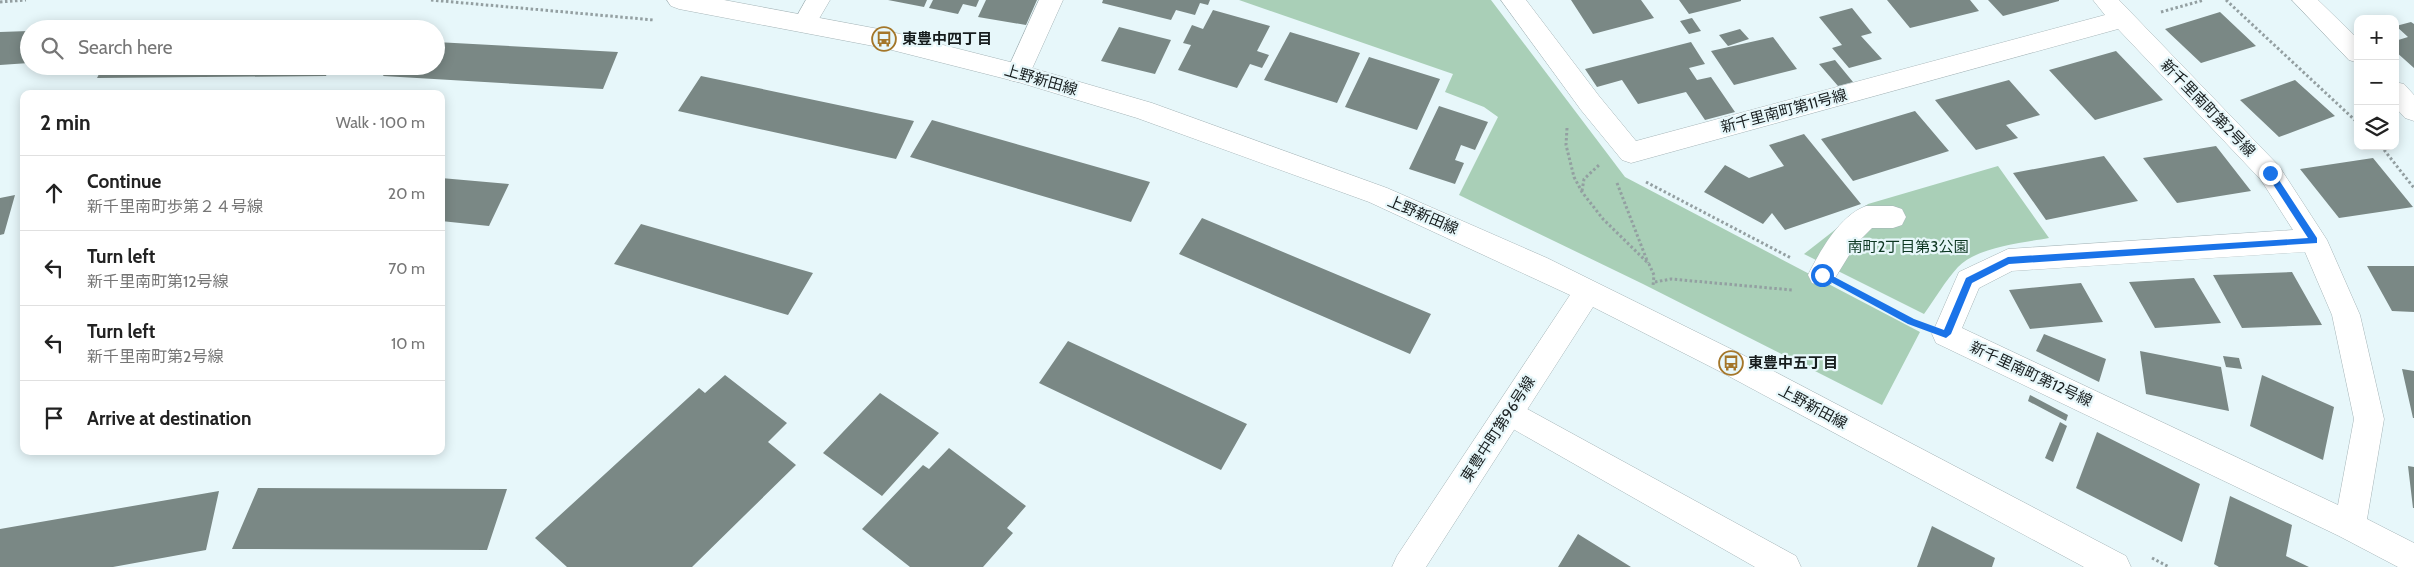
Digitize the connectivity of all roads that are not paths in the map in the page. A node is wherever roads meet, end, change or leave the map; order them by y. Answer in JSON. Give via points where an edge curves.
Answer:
{"nodes":[{"id":1,"x":679,"y":0,"type":"edge"},
{"id":2,"x":818,"y":0,"type":"edge"},
{"id":3,"x":1051,"y":0,"type":"edge"},
{"id":4,"x":1513,"y":0,"type":"edge"},
{"id":5,"x":2310,"y":1,"type":"edge"},
{"id":6,"x":2114,"y":10,"type":"edge"},
{"id":7,"x":804,"y":23,"type":"junction"},
{"id":8,"x":2354,"y":50,"type":"edge"},
{"id":9,"x":1018,"y":73,"type":"junction"},
{"id":10,"x":2399,"y":96,"type":"edge"},
{"id":11,"x":2414,"y":111,"type":"edge"},
{"id":12,"x":1893,"y":217,"type":"dead end"},
{"id":13,"x":2314,"y":240,"type":"junction"},
{"id":14,"x":1827,"y":277,"type":"road end"},
{"id":15,"x":1588,"y":291,"type":"junction"},
{"id":16,"x":1509,"y":412,"type":"junction"},
{"id":17,"x":2350,"y":526,"type":"junction"},
{"id":18,"x":2414,"y":559,"type":"edge"},
{"id":19,"x":1408,"y":567,"type":"edge"},
{"id":20,"x":1785,"y":567,"type":"edge"},
{"id":21,"x":2115,"y":567,"type":"edge"}],
"edges":[{"from":1,"to":7,"type":"street","name":"上野新田線"},
{"from":2,"to":7,"type":"street"},
{"from":3,"to":9,"type":"street"},
{"from":4,"to":6,"type":"street","name":"新千里南町第11号線","via":[[1631,152]]},
{"from":5,"to":8,"type":"street"},
{"from":6,"to":13,"type":"street","name":"新千里南町第2号線","via":[[2270,173]]},
{"from":7,"to":9,"type":"street","name":"上野新田線","via":[[884,39]]},
{"from":9,"to":15,"type":"street","name":"上野新田線","via":[[1143,110],[1378,196]]},
{"from":10,"to":11,"type":"street"},
{"from":12,"to":14,"type":"street","via":[[1866,217],[1847,236]]},
{"from":13,"to":17,"type":"street","name":"新千里南町第2号線","via":[[2346,315],[2369,419]]},
{"from":13,"to":17,"type":"street","name":"新千里南町第12号線","via":[[2008,260],[1969,280],[1946,334]]},
{"from":15,"to":16,"type":"street","name":"東豊中町第96号線"},
{"from":15,"to":21,"type":"street","name":"上野新田線","via":[[1731,363]]},
{"from":16,"to":19,"type":"street","name":"東豊中町第96号線"},
{"from":16,"to":20,"type":"street"},
{"from":17,"to":18,"type":"street"}]}
